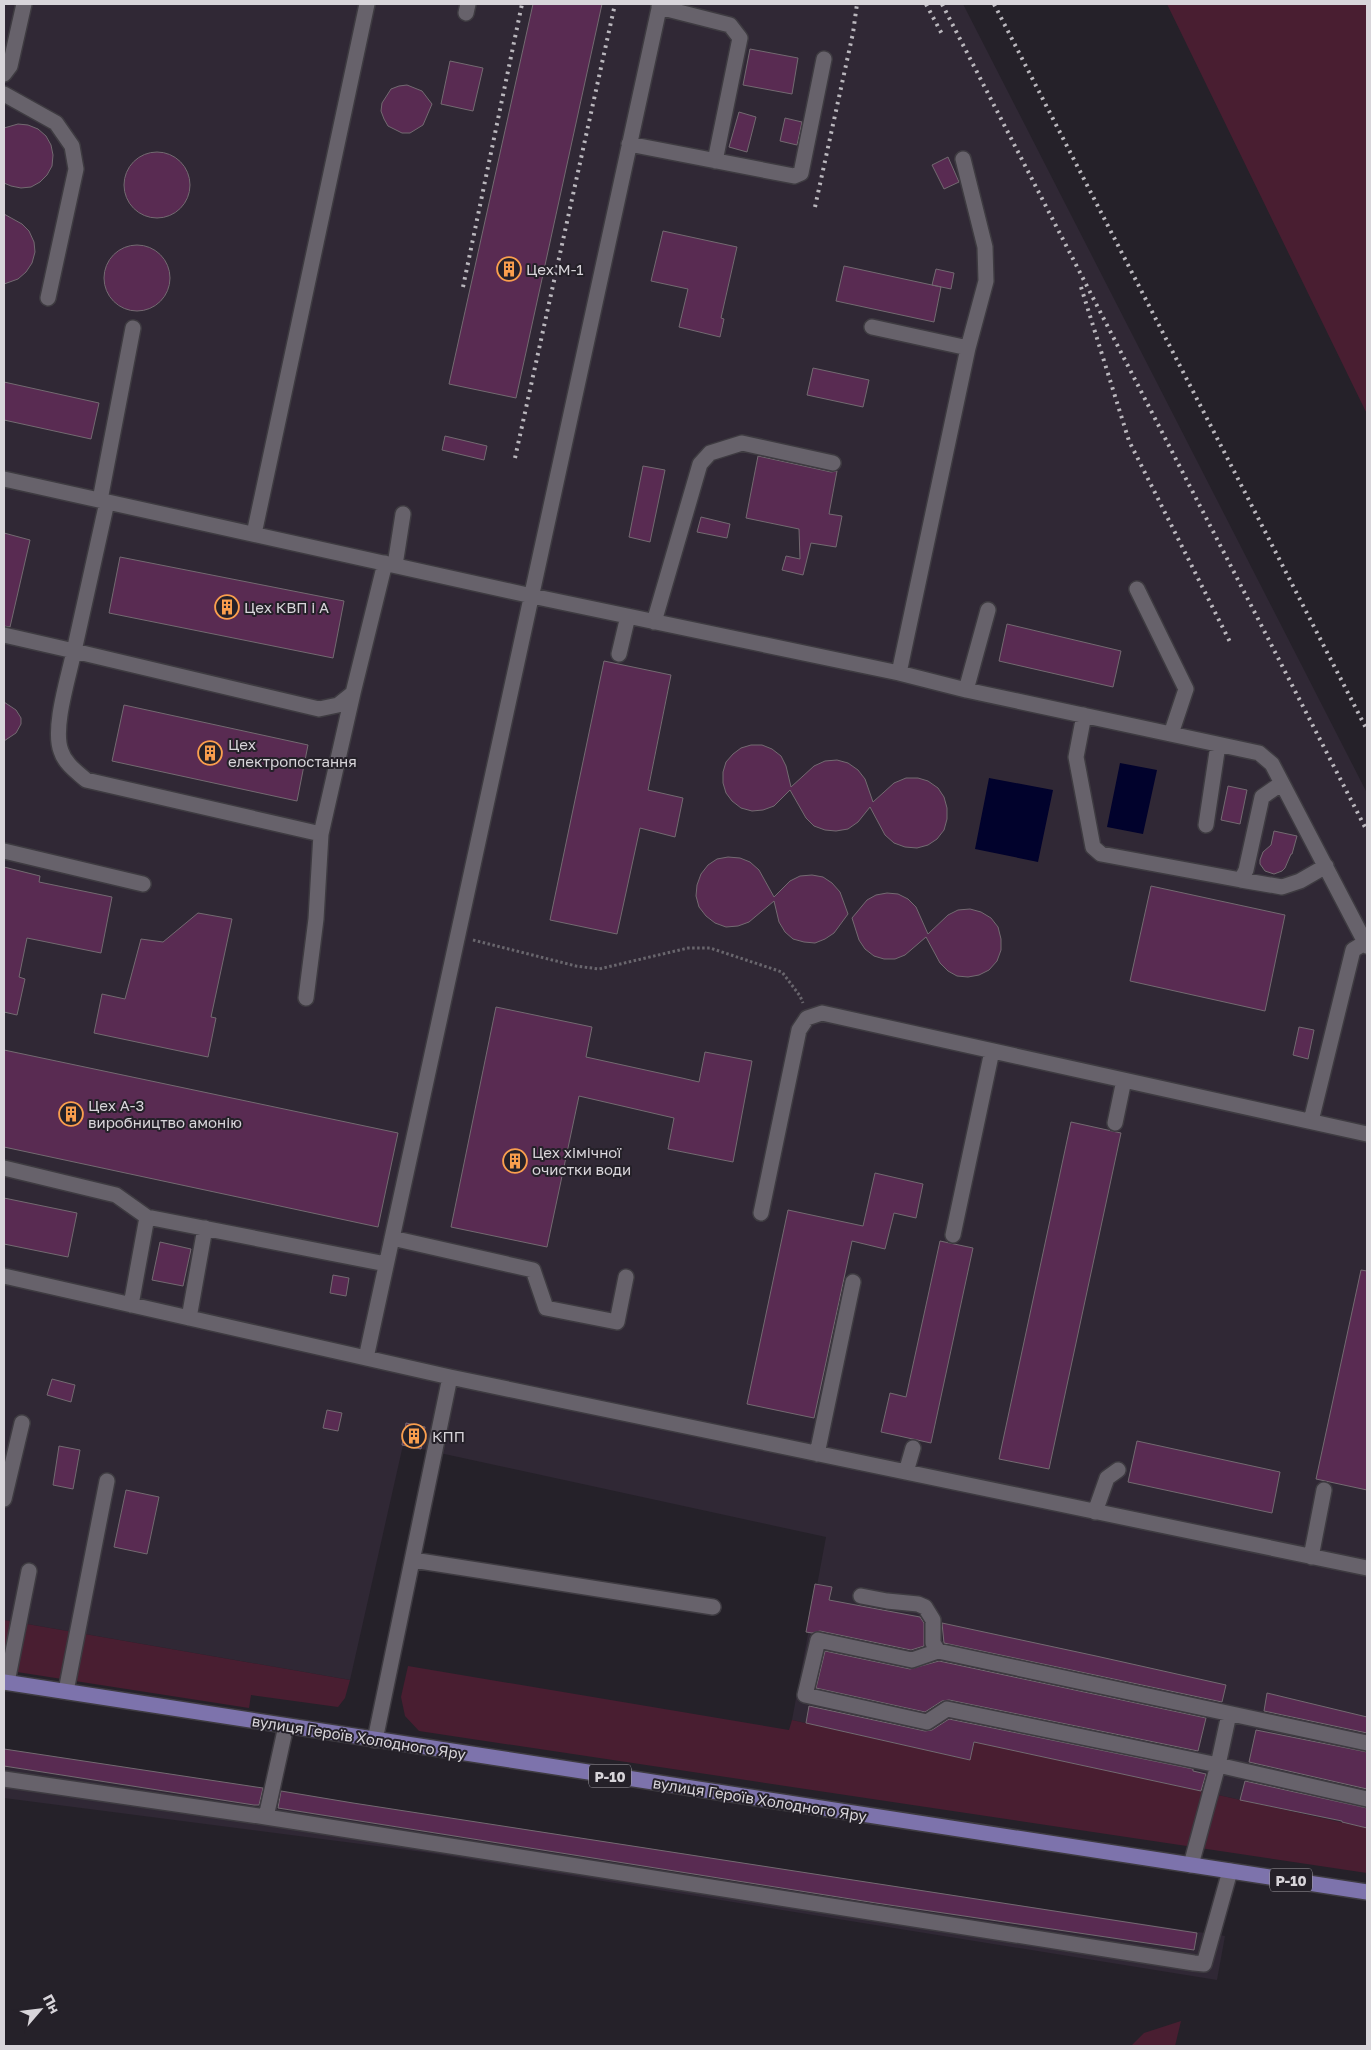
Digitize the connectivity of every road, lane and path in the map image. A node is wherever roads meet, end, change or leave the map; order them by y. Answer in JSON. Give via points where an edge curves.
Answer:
{"nodes":[{"id":1,"x":24,"y":4,"type":"edge"},
{"id":2,"x":367,"y":4,"type":"edge"},
{"id":3,"x":659,"y":6,"type":"edge"},
{"id":4,"x":824,"y":59,"type":"dead end"},
{"id":5,"x":4,"y":74,"type":"edge"},
{"id":6,"x":4,"y":94,"type":"edge"},
{"id":7,"x":629,"y":144,"type":"junction"},
{"id":8,"x":963,"y":159,"type":"dead end"},
{"id":9,"x":715,"y":161,"type":"junction"},
{"id":10,"x":48,"y":298,"type":"dead end"},
{"id":11,"x":872,"y":327,"type":"dead end"},
{"id":12,"x":133,"y":328,"type":"dead end"},
{"id":13,"x":968,"y":348,"type":"junction"},
{"id":14,"x":833,"y":463,"type":"dead end"},
{"id":15,"x":4,"y":479,"type":"edge"},
{"id":16,"x":104,"y":501,"type":"junction"},
{"id":17,"x":403,"y":514,"type":"dead end"},
{"id":18,"x":254,"y":534,"type":"junction"},
{"id":19,"x":390,"y":564,"type":"junction"},
{"id":20,"x":1137,"y":589,"type":"dead end"},
{"id":21,"x":532,"y":596,"type":"junction"},
{"id":22,"x":988,"y":610,"type":"dead end"},
{"id":23,"x":628,"y":616,"type":"junction"},
{"id":24,"x":654,"y":622,"type":"junction"},
{"id":25,"x":4,"y":635,"type":"edge"},
{"id":26,"x":74,"y":651,"type":"junction"},
{"id":27,"x":619,"y":654,"type":"dead end"},
{"id":28,"x":899,"y":673,"type":"junction"},
{"id":29,"x":966,"y":690,"type":"junction"},
{"id":30,"x":353,"y":693,"type":"junction"},
{"id":31,"x":1084,"y":715,"type":"junction"},
{"id":32,"x":1171,"y":734,"type":"junction"},
{"id":33,"x":1218,"y":745,"type":"junction"},
{"id":34,"x":1282,"y":783,"type":"junction"},
{"id":35,"x":1206,"y":825,"type":"dead end"},
{"id":36,"x":321,"y":834,"type":"junction"},
{"id":37,"x":4,"y":851,"type":"edge"},
{"id":38,"x":1326,"y":866,"type":"junction"},
{"id":39,"x":1241,"y":880,"type":"junction"},
{"id":40,"x":143,"y":884,"type":"dead end"},
{"id":41,"x":458,"y":936,"type":"junction"},
{"id":42,"x":1366,"y":944,"type":"edge"},
{"id":43,"x":306,"y":998,"type":"dead end"},
{"id":44,"x":807,"y":1018,"type":"junction"},
{"id":45,"x":992,"y":1051,"type":"junction"},
{"id":46,"x":1124,"y":1080,"type":"junction"},
{"id":47,"x":1310,"y":1121,"type":"junction"},
{"id":48,"x":1115,"y":1123,"type":"dead end"},
{"id":49,"x":1367,"y":1134,"type":"edge"},
{"id":50,"x":4,"y":1168,"type":"edge"},
{"id":51,"x":761,"y":1213,"type":"dead end"},
{"id":52,"x":147,"y":1217,"type":"junction"},
{"id":53,"x":205,"y":1228,"type":"junction"},
{"id":54,"x":953,"y":1235,"type":"dead end"},
{"id":55,"x":392,"y":1238,"type":"junction"},
{"id":56,"x":386,"y":1264,"type":"junction"},
{"id":57,"x":4,"y":1276,"type":"edge"},
{"id":58,"x":626,"y":1277,"type":"dead end"},
{"id":59,"x":853,"y":1282,"type":"dead end"},
{"id":60,"x":131,"y":1305,"type":"junction"},
{"id":61,"x":189,"y":1318,"type":"junction"},
{"id":62,"x":366,"y":1358,"type":"junction"},
{"id":63,"x":450,"y":1377,"type":"junction"},
{"id":64,"x":22,"y":1423,"type":"dead end"},
{"id":65,"x":913,"y":1448,"type":"dead end"},
{"id":66,"x":817,"y":1454,"type":"junction"},
{"id":67,"x":1118,"y":1470,"type":"dead end"},
{"id":68,"x":906,"y":1472,"type":"junction"},
{"id":69,"x":107,"y":1481,"type":"dead end"},
{"id":70,"x":1324,"y":1490,"type":"dead end"},
{"id":71,"x":4,"y":1499,"type":"edge"},
{"id":72,"x":1095,"y":1512,"type":"junction"},
{"id":73,"x":1311,"y":1557,"type":"junction"},
{"id":74,"x":414,"y":1560,"type":"junction"},
{"id":75,"x":1367,"y":1568,"type":"edge"},
{"id":76,"x":29,"y":1571,"type":"dead end"},
{"id":77,"x":861,"y":1596,"type":"dead end"},
{"id":78,"x":713,"y":1607,"type":"dead end"},
{"id":79,"x":938,"y":1651,"type":"junction"},
{"id":80,"x":5,"y":1682,"type":"edge"},
{"id":81,"x":66,"y":1691,"type":"junction"},
{"id":82,"x":1229,"y":1714,"type":"junction"},
{"id":83,"x":286,"y":1726,"type":"junction"},
{"id":84,"x":375,"y":1740,"type":"junction"},
{"id":85,"x":1367,"y":1743,"type":"edge"},
{"id":86,"x":1218,"y":1765,"type":"junction"},
{"id":87,"x":4,"y":1779,"type":"edge"},
{"id":88,"x":1367,"y":1799,"type":"edge"},
{"id":89,"x":266,"y":1817,"type":"junction"},
{"id":90,"x":1191,"y":1865,"type":"junction"},
{"id":91,"x":1230,"y":1871,"type":"junction"},
{"id":92,"x":1367,"y":1892,"type":"edge"}],
"edges":[{"from":1,"to":5,"type":"lane","via":[[10,66]]},
{"from":2,"to":18,"type":"lane"},
{"from":3,"to":7,"type":"lane"},
{"from":3,"to":9,"type":"lane","via":[[730,25],[740,38]]},
{"from":4,"to":9,"type":"lane","via":[[801,173],[794,176]]},
{"from":6,"to":10,"type":"lane","via":[[56,123],[72,146],[76,169]]},
{"from":7,"to":9,"type":"lane"},
{"from":7,"to":21,"type":"lane"},
{"from":8,"to":13,"type":"lane","via":[[985,246],[986,281]]},
{"from":11,"to":13,"type":"lane"},
{"from":12,"to":16,"type":"lane"},
{"from":13,"to":28,"type":"lane"},
{"from":14,"to":24,"type":"lane","via":[[742,443],[710,453],[700,464]]},
{"from":15,"to":16,"type":"lane"},
{"from":16,"to":18,"type":"lane"},
{"from":16,"to":26,"type":"lane"},
{"from":17,"to":19,"type":"lane"},
{"from":18,"to":19,"type":"lane"},
{"from":19,"to":21,"type":"lane"},
{"from":19,"to":30,"type":"lane"},
{"from":20,"to":32,"type":"lane","via":[[1186,689]]},
{"from":21,"to":23,"type":"lane"},
{"from":21,"to":41,"type":"lane"},
{"from":22,"to":29,"type":"lane"},
{"from":23,"to":24,"type":"lane"},
{"from":23,"to":27,"type":"lane"},
{"from":24,"to":28,"type":"lane"},
{"from":25,"to":26,"type":"lane"},
{"from":26,"to":30,"type":"lane","via":[[319,709],[338,705]]},
{"from":26,"to":36,"type":"lane","via":[[57,730],[60,751],[69,765],[86,780]]},
{"from":28,"to":29,"type":"lane"},
{"from":29,"to":31,"type":"lane"},
{"from":30,"to":36,"type":"lane"},
{"from":31,"to":32,"type":"lane"},
{"from":31,"to":39,"type":"lane","via":[[1076,757],[1093,847],[1101,854]]},
{"from":32,"to":33,"type":"lane"},
{"from":33,"to":34,"type":"lane","via":[[1259,753],[1272,764]]},
{"from":33,"to":35,"type":"lane"},
{"from":34,"to":38,"type":"lane"},
{"from":34,"to":39,"type":"lane","via":[[1262,797]]},
{"from":36,"to":43,"type":"lane","via":[[316,919]]},
{"from":37,"to":40,"type":"lane"},
{"from":38,"to":39,"type":"lane","via":[[1282,887]]},
{"from":38,"to":42,"type":"lane"},
{"from":41,"to":44,"type":"path","via":[[576,966],[600,969],[688,948],[710,948],[782,972],[800,996]]},
{"from":41,"to":55,"type":"lane"},
{"from":42,"to":47,"type":"lane","via":[[1353,950]]},
{"from":44,"to":45,"type":"lane","via":[[822,1013]]},
{"from":44,"to":51,"type":"lane","via":[[799,1030]]},
{"from":45,"to":46,"type":"lane"},
{"from":45,"to":54,"type":"lane"},
{"from":46,"to":47,"type":"lane"},
{"from":46,"to":48,"type":"lane"},
{"from":47,"to":49,"type":"lane"},
{"from":50,"to":52,"type":"lane","via":[[116,1195]]},
{"from":52,"to":53,"type":"lane"},
{"from":52,"to":60,"type":"lane"},
{"from":53,"to":56,"type":"lane"},
{"from":53,"to":61,"type":"lane"},
{"from":55,"to":56,"type":"lane"},
{"from":55,"to":58,"type":"lane","via":[[533,1270],[546,1308],[617,1322]]},
{"from":56,"to":62,"type":"lane"},
{"from":57,"to":60,"type":"lane"},
{"from":59,"to":66,"type":"lane"},
{"from":60,"to":61,"type":"lane"},
{"from":61,"to":62,"type":"lane"},
{"from":62,"to":63,"type":"lane"},
{"from":63,"to":66,"type":"lane"},
{"from":63,"to":74,"type":"lane"},
{"from":64,"to":71,"type":"lane"},
{"from":65,"to":68,"type":"lane"},
{"from":66,"to":68,"type":"lane"},
{"from":67,"to":72,"type":"lane","via":[[1106,1478]]},
{"from":68,"to":72,"type":"lane"},
{"from":69,"to":81,"type":"lane"},
{"from":70,"to":73,"type":"lane"},
{"from":72,"to":73,"type":"lane"},
{"from":73,"to":75,"type":"lane"},
{"from":74,"to":78,"type":"lane"},
{"from":74,"to":84,"type":"lane"},
{"from":76,"to":80,"type":"lane"},
{"from":77,"to":79,"type":"lane","via":[[925,1607],[933,1620],[933,1643]]},
{"from":79,"to":82,"type":"lane"},
{"from":79,"to":86,"type":"lane","via":[[912,1660],[818,1640],[805,1695],[927,1722],[947,1709]]},
{"from":80,"to":81,"type":"main road","name":"вулиця Героїв Холодного Яру","number":"Р-10"},
{"from":81,"to":83,"type":"main road","name":"вулиця Героїв Холодного Яру","number":"Р-10"},
{"from":82,"to":85,"type":"lane"},
{"from":82,"to":86,"type":"lane"},
{"from":83,"to":84,"type":"main road","name":"вулиця Героїв Холодного Яру","number":"Р-10"},
{"from":83,"to":89,"type":"lane"},
{"from":84,"to":90,"type":"main road","name":"вулиця Героїв Холодного Яру","number":"Р-10"},
{"from":86,"to":88,"type":"lane"},
{"from":86,"to":90,"type":"lane"},
{"from":87,"to":89,"type":"lane"},
{"from":89,"to":91,"type":"lane","via":[[1204,1964]]},
{"from":90,"to":91,"type":"main road","name":"вулиця Героїв Холодного Яру","number":"Р-10"},
{"from":91,"to":92,"type":"main road","name":"вулиця Героїв Холодного Яру","number":"Р-10"}]}
